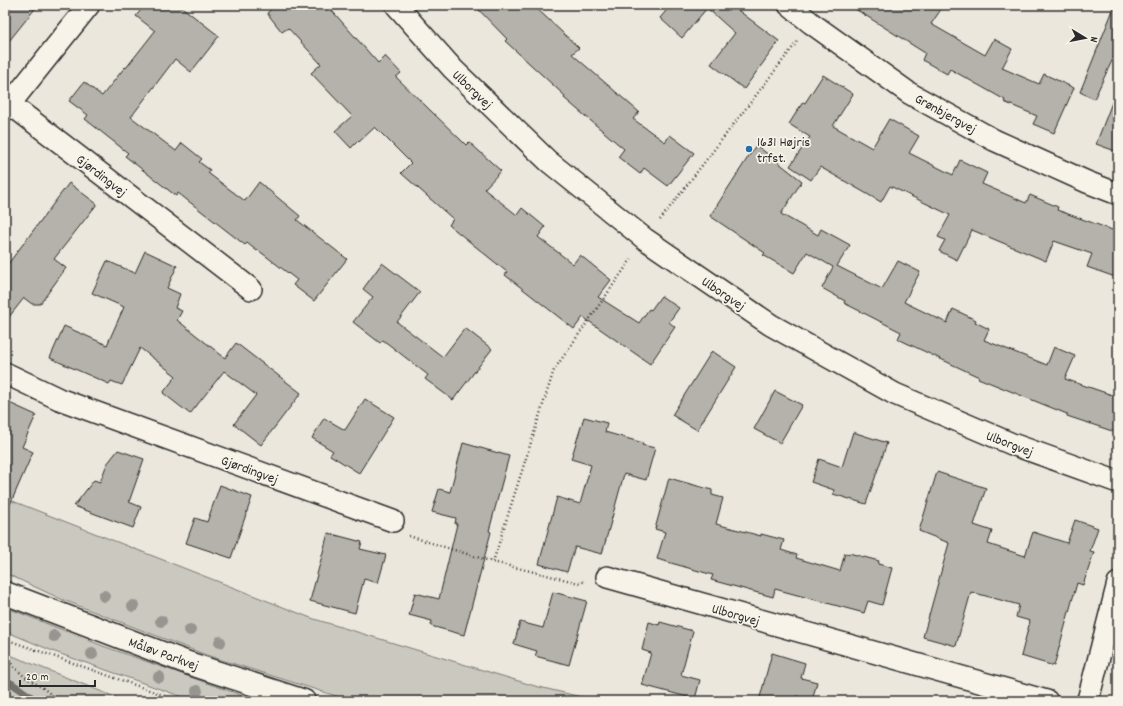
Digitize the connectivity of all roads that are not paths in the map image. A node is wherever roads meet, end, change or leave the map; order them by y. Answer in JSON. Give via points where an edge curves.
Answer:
{"nodes":[{"id":1,"x":89,"y":5,"type":"edge"},
{"id":2,"x":396,"y":5,"type":"edge"},
{"id":3,"x":789,"y":5,"type":"edge"},
{"id":4,"x":8,"y":107,"type":"edge"},
{"id":5,"x":1118,"y":194,"type":"edge"},
{"id":6,"x":251,"y":289,"type":"dead end"},
{"id":7,"x":5,"y":373,"type":"edge"},
{"id":8,"x":1118,"y":482,"type":"edge"},
{"id":9,"x":393,"y":521,"type":"road end"},
{"id":10,"x":608,"y":577,"type":"road end"},
{"id":11,"x":1118,"y":582,"type":"edge"},
{"id":12,"x":5,"y":589,"type":"edge"},
{"id":13,"x":15,"y":596,"type":"edge"},
{"id":14,"x":304,"y":701,"type":"edge"},
{"id":15,"x":1047,"y":701,"type":"edge"},
{"id":16,"x":1086,"y":701,"type":"edge"}],
"edges":[{"from":1,"to":4,"type":"street","name":"Gjørdingvej"},
{"from":2,"to":8,"type":"street","name":"Ulborgvej","via":[[453,69],[548,161],[645,240],[771,325],[895,394],[1012,444]]},
{"from":3,"to":5,"type":"street","name":"Grønbjergvej","via":[[810,23],[909,93],[994,140]]},
{"from":4,"to":6,"type":"street","name":"Gjørdingvej"},
{"from":7,"to":9,"type":"street","name":"Gjørdingvej","via":[[59,399]]},
{"from":10,"to":15,"type":"street","name":"Ulborgvej"},
{"from":11,"to":16,"type":"street"},
{"from":12,"to":13,"type":"street","name":"Måløv Parkvej"},
{"from":13,"to":14,"type":"street","name":"Måløv Parkvej","via":[[188,663]]}]}
